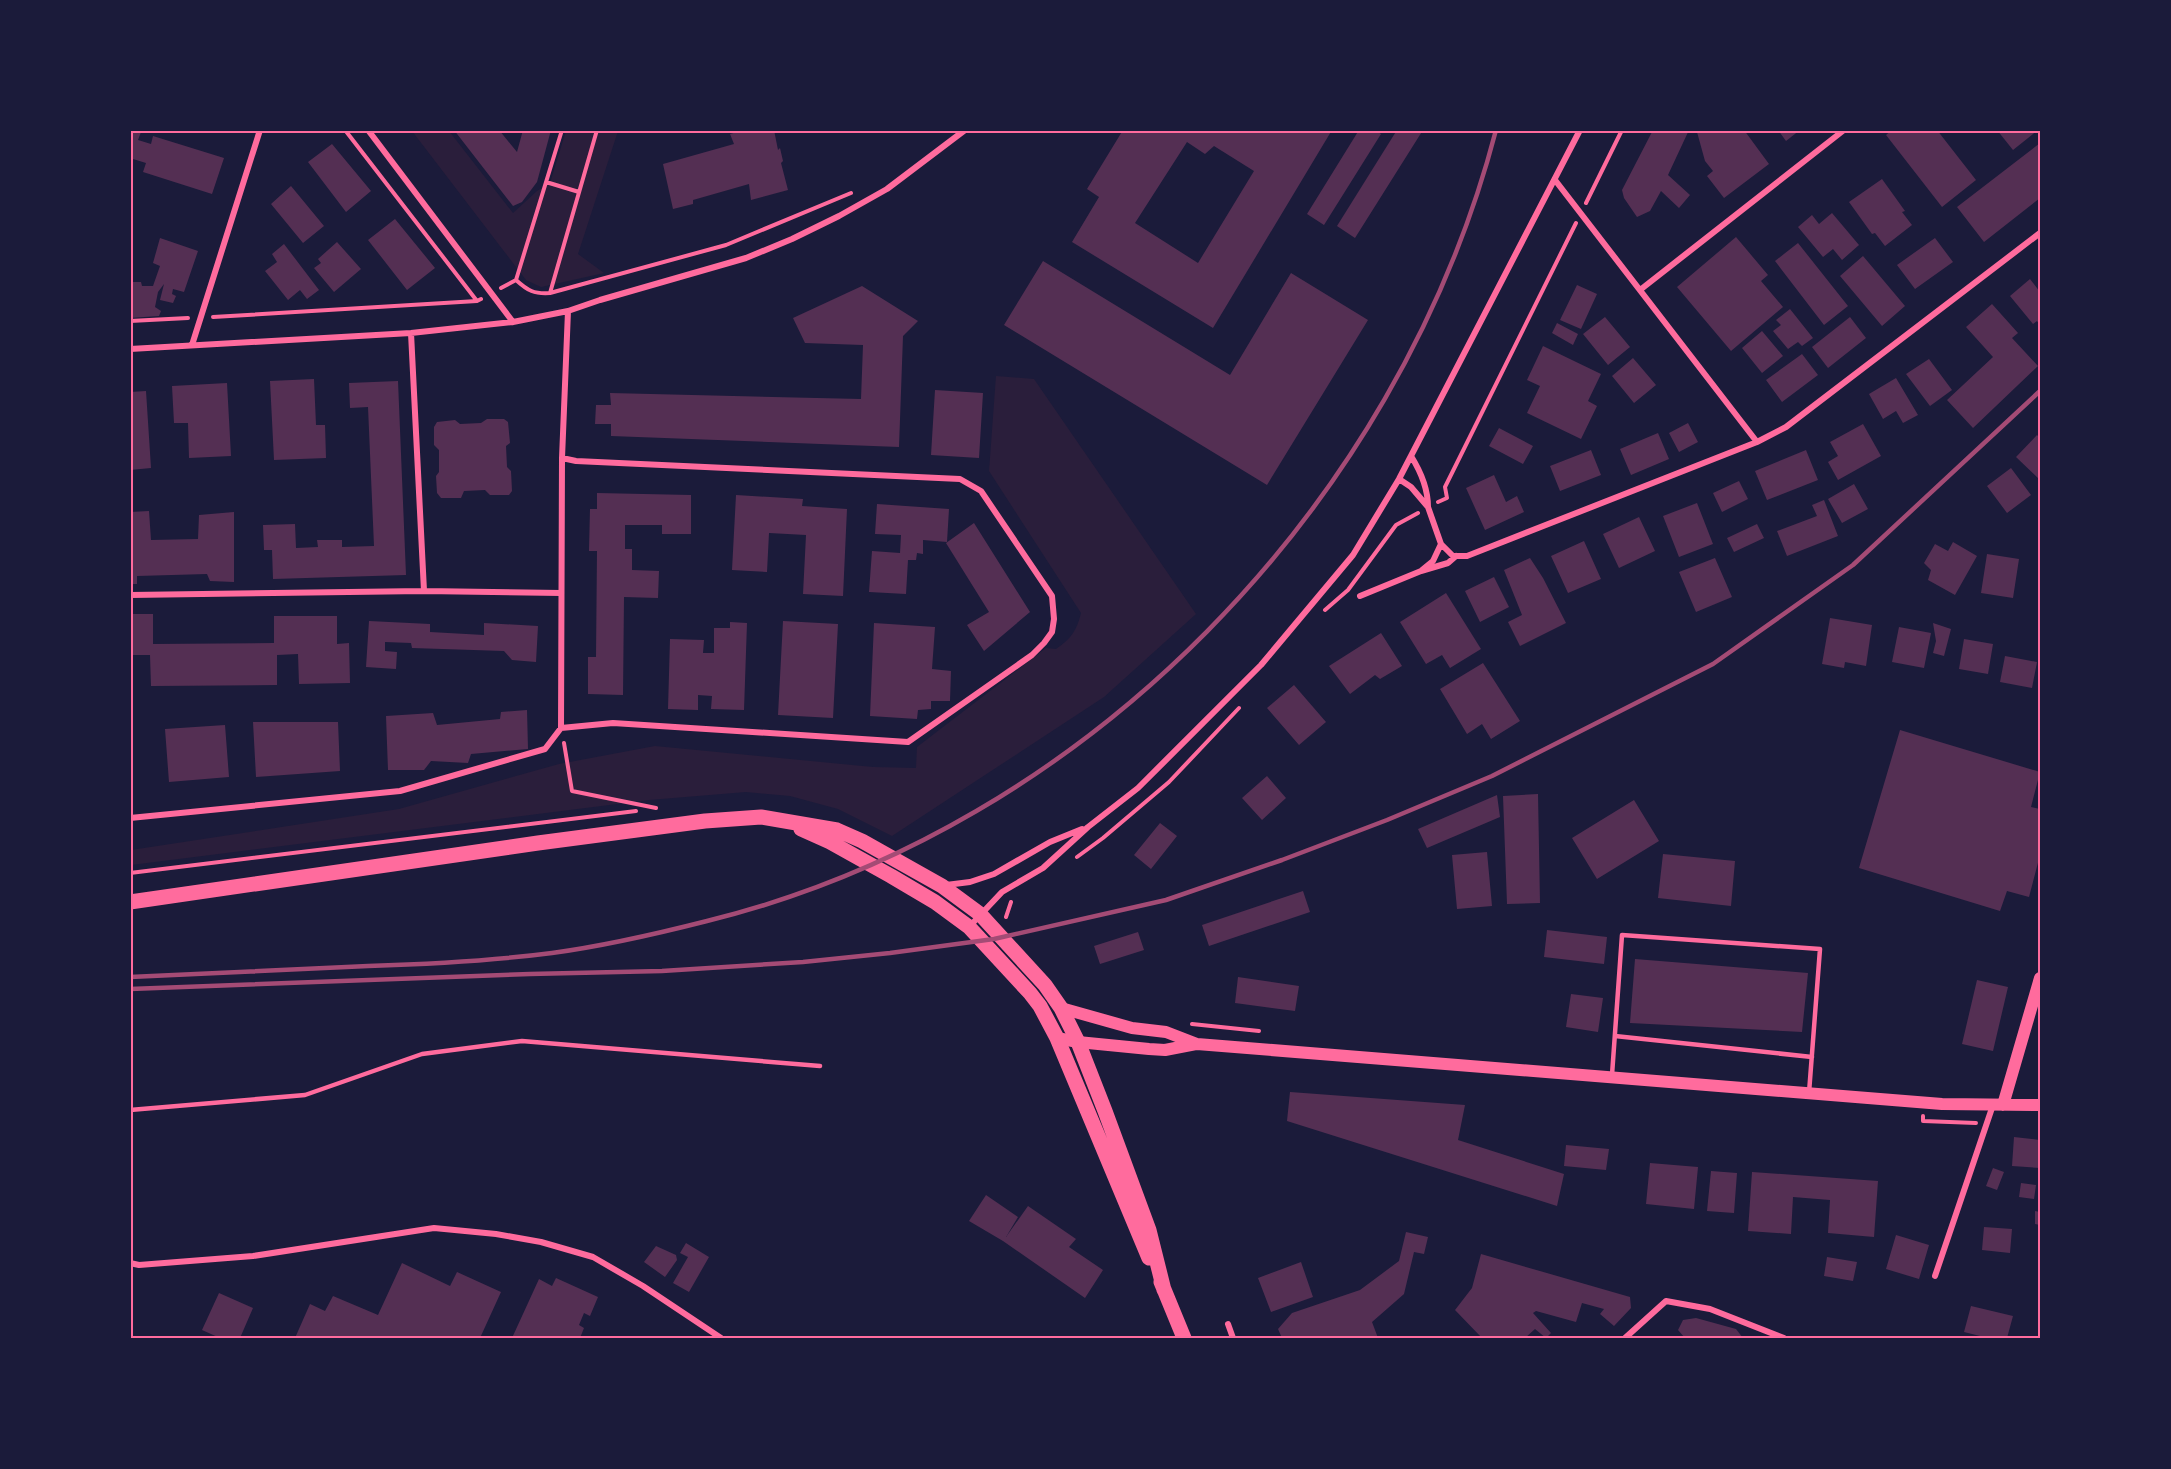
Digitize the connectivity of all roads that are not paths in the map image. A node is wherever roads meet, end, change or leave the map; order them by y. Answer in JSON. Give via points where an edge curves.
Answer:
{"nodes":[{"id":1,"x":260,"y":130,"type":"edge"},
{"id":2,"x":368,"y":130,"type":"edge"},
{"id":3,"x":965,"y":130,"type":"edge"},
{"id":4,"x":1580,"y":130,"type":"edge"},
{"id":5,"x":1844,"y":130,"type":"edge"},
{"id":6,"x":1555,"y":180,"type":"junction"},
{"id":7,"x":2040,"y":233,"type":"edge"},
{"id":8,"x":1640,"y":290,"type":"junction"},
{"id":9,"x":568,"y":311,"type":"junction"},
{"id":10,"x":513,"y":322,"type":"junction"},
{"id":11,"x":411,"y":333,"type":"junction"},
{"id":12,"x":192,"y":345,"type":"junction"},
{"id":13,"x":130,"y":349,"type":"edge"},
{"id":14,"x":1757,"y":442,"type":"junction"},
{"id":15,"x":1411,"y":456,"type":"junction"},
{"id":16,"x":562,"y":458,"type":"junction"},
{"id":17,"x":1399,"y":479,"type":"junction"},
{"id":18,"x":1428,"y":507,"type":"junction"},
{"id":19,"x":1441,"y":544,"type":"junction"},
{"id":20,"x":1456,"y":556,"type":"junction"},
{"id":21,"x":1421,"y":571,"type":"junction"},
{"id":22,"x":423,"y":591,"type":"junction"},
{"id":23,"x":561,"y":593,"type":"junction"},
{"id":24,"x":130,"y":595,"type":"edge"},
{"id":25,"x":1360,"y":596,"type":"dead end"},
{"id":26,"x":561,"y":728,"type":"junction"},
{"id":27,"x":130,"y":818,"type":"edge"},
{"id":28,"x":1088,"y":827,"type":"junction"},
{"id":29,"x":834,"y":836,"type":"junction"},
{"id":30,"x":942,"y":886,"type":"junction"},
{"id":31,"x":130,"y":902,"type":"edge"},
{"id":32,"x":980,"y":914,"type":"junction"},
{"id":33,"x":972,"y":931,"type":"junction"},
{"id":34,"x":2040,"y":978,"type":"edge"},
{"id":35,"x":1061,"y":1008,"type":"junction"},
{"id":36,"x":1615,"y":1036,"type":"junction"},
{"id":37,"x":1057,"y":1038,"type":"junction"},
{"id":38,"x":1078,"y":1042,"type":"junction"},
{"id":39,"x":1197,"y":1044,"type":"junction"},
{"id":40,"x":1812,"y":1057,"type":"junction"},
{"id":41,"x":820,"y":1066,"type":"dead end"},
{"id":42,"x":1612,"y":1078,"type":"junction"},
{"id":43,"x":1809,"y":1093,"type":"junction"},
{"id":44,"x":1998,"y":1105,"type":"junction"},
{"id":45,"x":2040,"y":1105,"type":"edge"},
{"id":46,"x":130,"y":1110,"type":"edge"},
{"id":47,"x":130,"y":1263,"type":"edge"},
{"id":48,"x":1935,"y":1276,"type":"dead end"},
{"id":49,"x":1164,"y":1290,"type":"junction"},
{"id":50,"x":1228,"y":1324,"type":"dead end"},
{"id":51,"x":721,"y":1338,"type":"edge"},
{"id":52,"x":1184,"y":1338,"type":"edge"},
{"id":53,"x":1233,"y":1338,"type":"edge"},
{"id":54,"x":1625,"y":1338,"type":"edge"},
{"id":55,"x":1784,"y":1338,"type":"edge"}],
"edges":[{"from":1,"to":12,"type":"street"},
{"from":2,"to":10,"type":"street"},
{"from":3,"to":9,"type":"street","via":[[887,189],[792,239],[746,258]]},
{"from":4,"to":6,"type":"street"},
{"from":5,"to":8,"type":"street"},
{"from":6,"to":8,"type":"street"},
{"from":6,"to":15,"type":"street"},
{"from":7,"to":14,"type":"street","via":[[1786,427]]},
{"from":8,"to":14,"type":"street"},
{"from":9,"to":10,"type":"street"},
{"from":9,"to":16,"type":"street"},
{"from":10,"to":11,"type":"street"},
{"from":11,"to":12,"type":"street"},
{"from":11,"to":22,"type":"street"},
{"from":12,"to":13,"type":"street"},
{"from":14,"to":20,"type":"street","via":[[1467,556]]},
{"from":15,"to":17,"type":"street"},
{"from":15,"to":18,"type":"street","via":[[1428,494]]},
{"from":16,"to":23,"type":"street"},
{"from":16,"to":26,"type":"street","via":[[960,479],[981,491],[1052,596],[1054,619],[1052,632],[1032,655],[908,742],[613,723]]},
{"from":17,"to":18,"type":"street"},
{"from":17,"to":28,"type":"street","via":[[1353,555],[1262,665],[1138,788]]},
{"from":18,"to":19,"type":"street"},
{"from":19,"to":20,"type":"street"},
{"from":19,"to":21,"type":"street","via":[[1433,561]]},
{"from":20,"to":21,"type":"street","via":[[1448,563]]},
{"from":21,"to":25,"type":"street"},
{"from":22,"to":23,"type":"street"},
{"from":22,"to":24,"type":"street"},
{"from":23,"to":26,"type":"street"},
{"from":26,"to":27,"type":"street","via":[[545,749],[400,790]]},
{"from":28,"to":30,"type":"street","via":[[994,874]]},
{"from":28,"to":32,"type":"street","via":[[1043,868],[1002,892]]},
{"from":29,"to":30,"type":"main road","via":[[907,866]]},
{"from":29,"to":31,"type":"main road","via":[[776,819],[705,821]]},
{"from":29,"to":33,"type":"main road"},
{"from":30,"to":32,"type":"main road"},
{"from":32,"to":33,"type":"street"},
{"from":32,"to":35,"type":"main road"},
{"from":33,"to":37,"type":"main road","via":[[1030,993]]},
{"from":34,"to":44,"type":"main road"},
{"from":35,"to":38,"type":"main road"},
{"from":35,"to":39,"type":"main road","via":[[1132,1028],[1166,1032]]},
{"from":36,"to":40,"type":"lane"},
{"from":36,"to":40,"type":"lane","via":[[1622,935],[1820,949]]},
{"from":36,"to":42,"type":"lane"},
{"from":37,"to":38,"type":"main road"},
{"from":37,"to":49,"type":"main road"},
{"from":38,"to":39,"type":"main road","via":[[1165,1050]]},
{"from":38,"to":49,"type":"main road","via":[[1149,1230]]},
{"from":39,"to":42,"type":"main road"},
{"from":40,"to":43,"type":"lane"},
{"from":41,"to":46,"type":"lane","via":[[522,1041],[422,1054],[305,1095]]},
{"from":42,"to":43,"type":"main road"},
{"from":43,"to":44,"type":"main road"},
{"from":44,"to":45,"type":"main road"},
{"from":44,"to":48,"type":"street"},
{"from":47,"to":51,"type":"street","via":[[253,1256],[434,1228],[496,1234],[593,1257]]},
{"from":49,"to":52,"type":"main road"},
{"from":50,"to":53,"type":"street"},
{"from":54,"to":55,"type":"street","via":[[1666,1301],[1710,1309]]}]}
